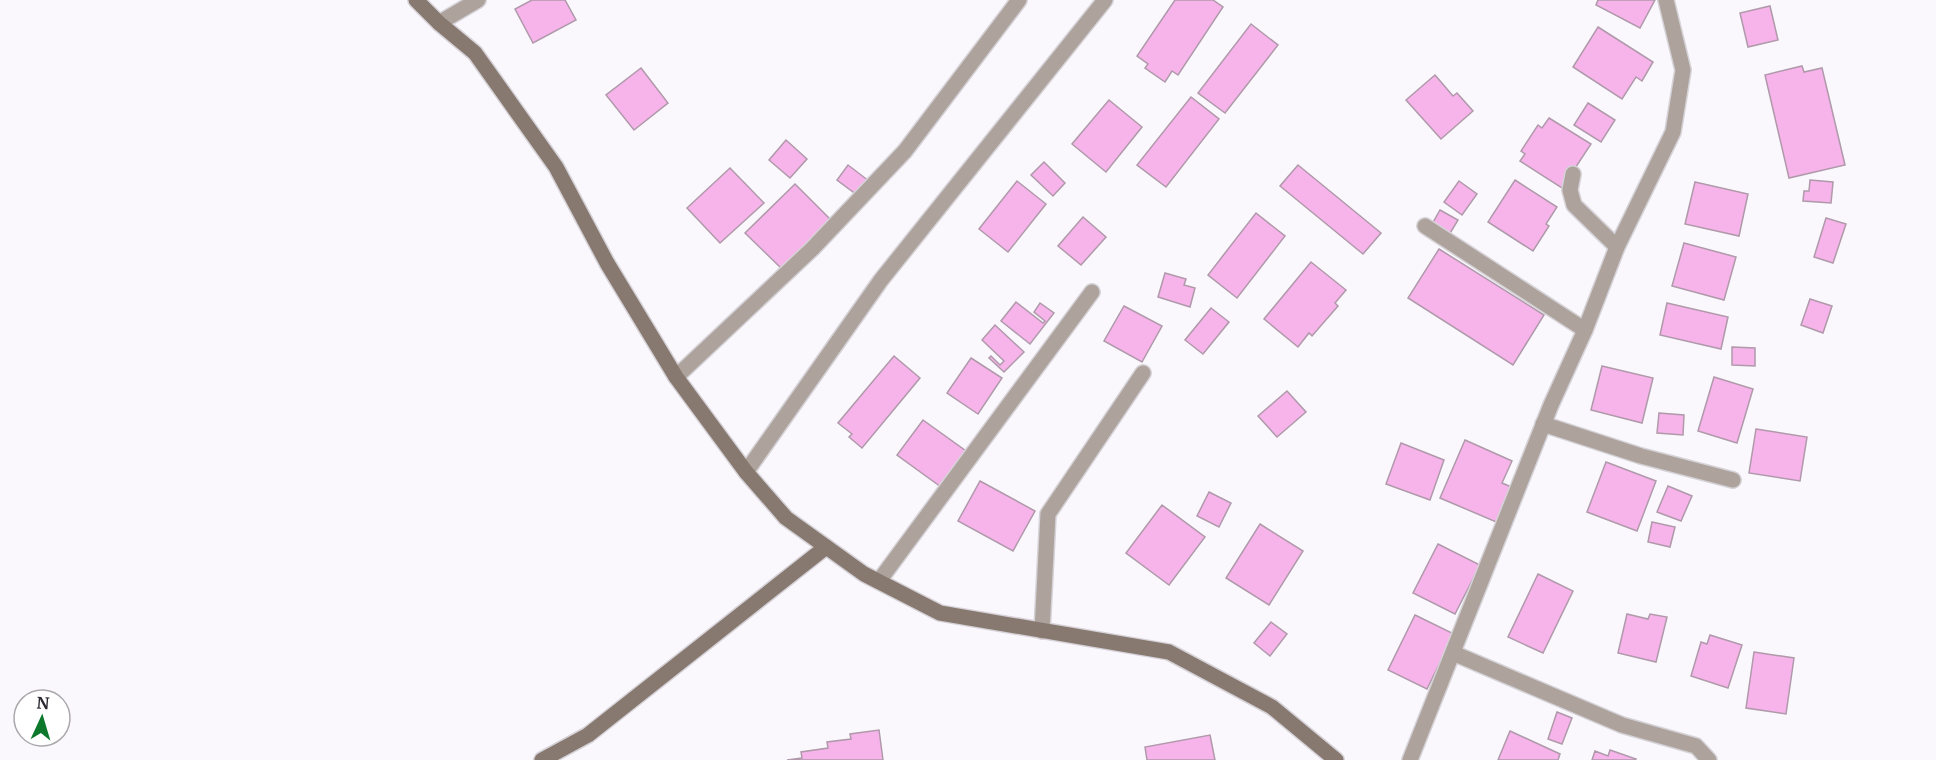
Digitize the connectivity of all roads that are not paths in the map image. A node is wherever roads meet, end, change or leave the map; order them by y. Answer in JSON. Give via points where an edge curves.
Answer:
{"nodes":[{"id":1,"x":416,"y":0,"type":"edge"},
{"id":2,"x":478,"y":0,"type":"edge"},
{"id":3,"x":1019,"y":0,"type":"edge"},
{"id":4,"x":1105,"y":0,"type":"edge"},
{"id":5,"x":1666,"y":0,"type":"edge"},
{"id":6,"x":439,"y":23,"type":"junction"},
{"id":7,"x":1573,"y":174,"type":"dead end"},
{"id":8,"x":1425,"y":226,"type":"dead end"},
{"id":9,"x":1617,"y":247,"type":"junction"},
{"id":10,"x":1092,"y":292,"type":"dead end"},
{"id":11,"x":1585,"y":330,"type":"junction"},
{"id":12,"x":1143,"y":373,"type":"dead end"},
{"id":13,"x":676,"y":377,"type":"junction"},
{"id":14,"x":1543,"y":424,"type":"junction"},
{"id":15,"x":746,"y":472,"type":"junction"},
{"id":16,"x":1733,"y":480,"type":"dead end"},
{"id":17,"x":826,"y":547,"type":"junction"},
{"id":18,"x":879,"y":581,"type":"junction"},
{"id":19,"x":1042,"y":631,"type":"junction"},
{"id":20,"x":1453,"y":653,"type":"junction"},
{"id":21,"x":542,"y":760,"type":"edge"},
{"id":22,"x":1336,"y":760,"type":"edge"},
{"id":23,"x":1410,"y":760,"type":"edge"},
{"id":24,"x":1709,"y":760,"type":"edge"}],
"edges":[{"from":1,"to":6,"type":"street"},
{"from":2,"to":6,"type":"street"},
{"from":3,"to":13,"type":"street","via":[[905,151],[812,249]]},
{"from":4,"to":15,"type":"street","via":[[881,280]]},
{"from":5,"to":9,"type":"street","via":[[1683,70],[1673,132]]},
{"from":6,"to":13,"type":"street","via":[[475,53],[556,167],[607,263]]},
{"from":7,"to":9,"type":"street","via":[[1570,190],[1574,205]]},
{"from":8,"to":11,"type":"street"},
{"from":9,"to":11,"type":"street"},
{"from":10,"to":18,"type":"street"},
{"from":11,"to":14,"type":"street"},
{"from":12,"to":19,"type":"street","via":[[1048,514]]},
{"from":13,"to":15,"type":"street"},
{"from":14,"to":16,"type":"street"},
{"from":14,"to":20,"type":"street"},
{"from":15,"to":17,"type":"street","via":[[786,518]]},
{"from":17,"to":18,"type":"street"},
{"from":17,"to":21,"type":"street","via":[[588,735]]},
{"from":18,"to":19,"type":"street","via":[[940,613]]},
{"from":19,"to":22,"type":"street","via":[[1169,652],[1272,707]]},
{"from":20,"to":23,"type":"street"},
{"from":20,"to":24,"type":"street","via":[[1622,725],[1696,746]]}]}
